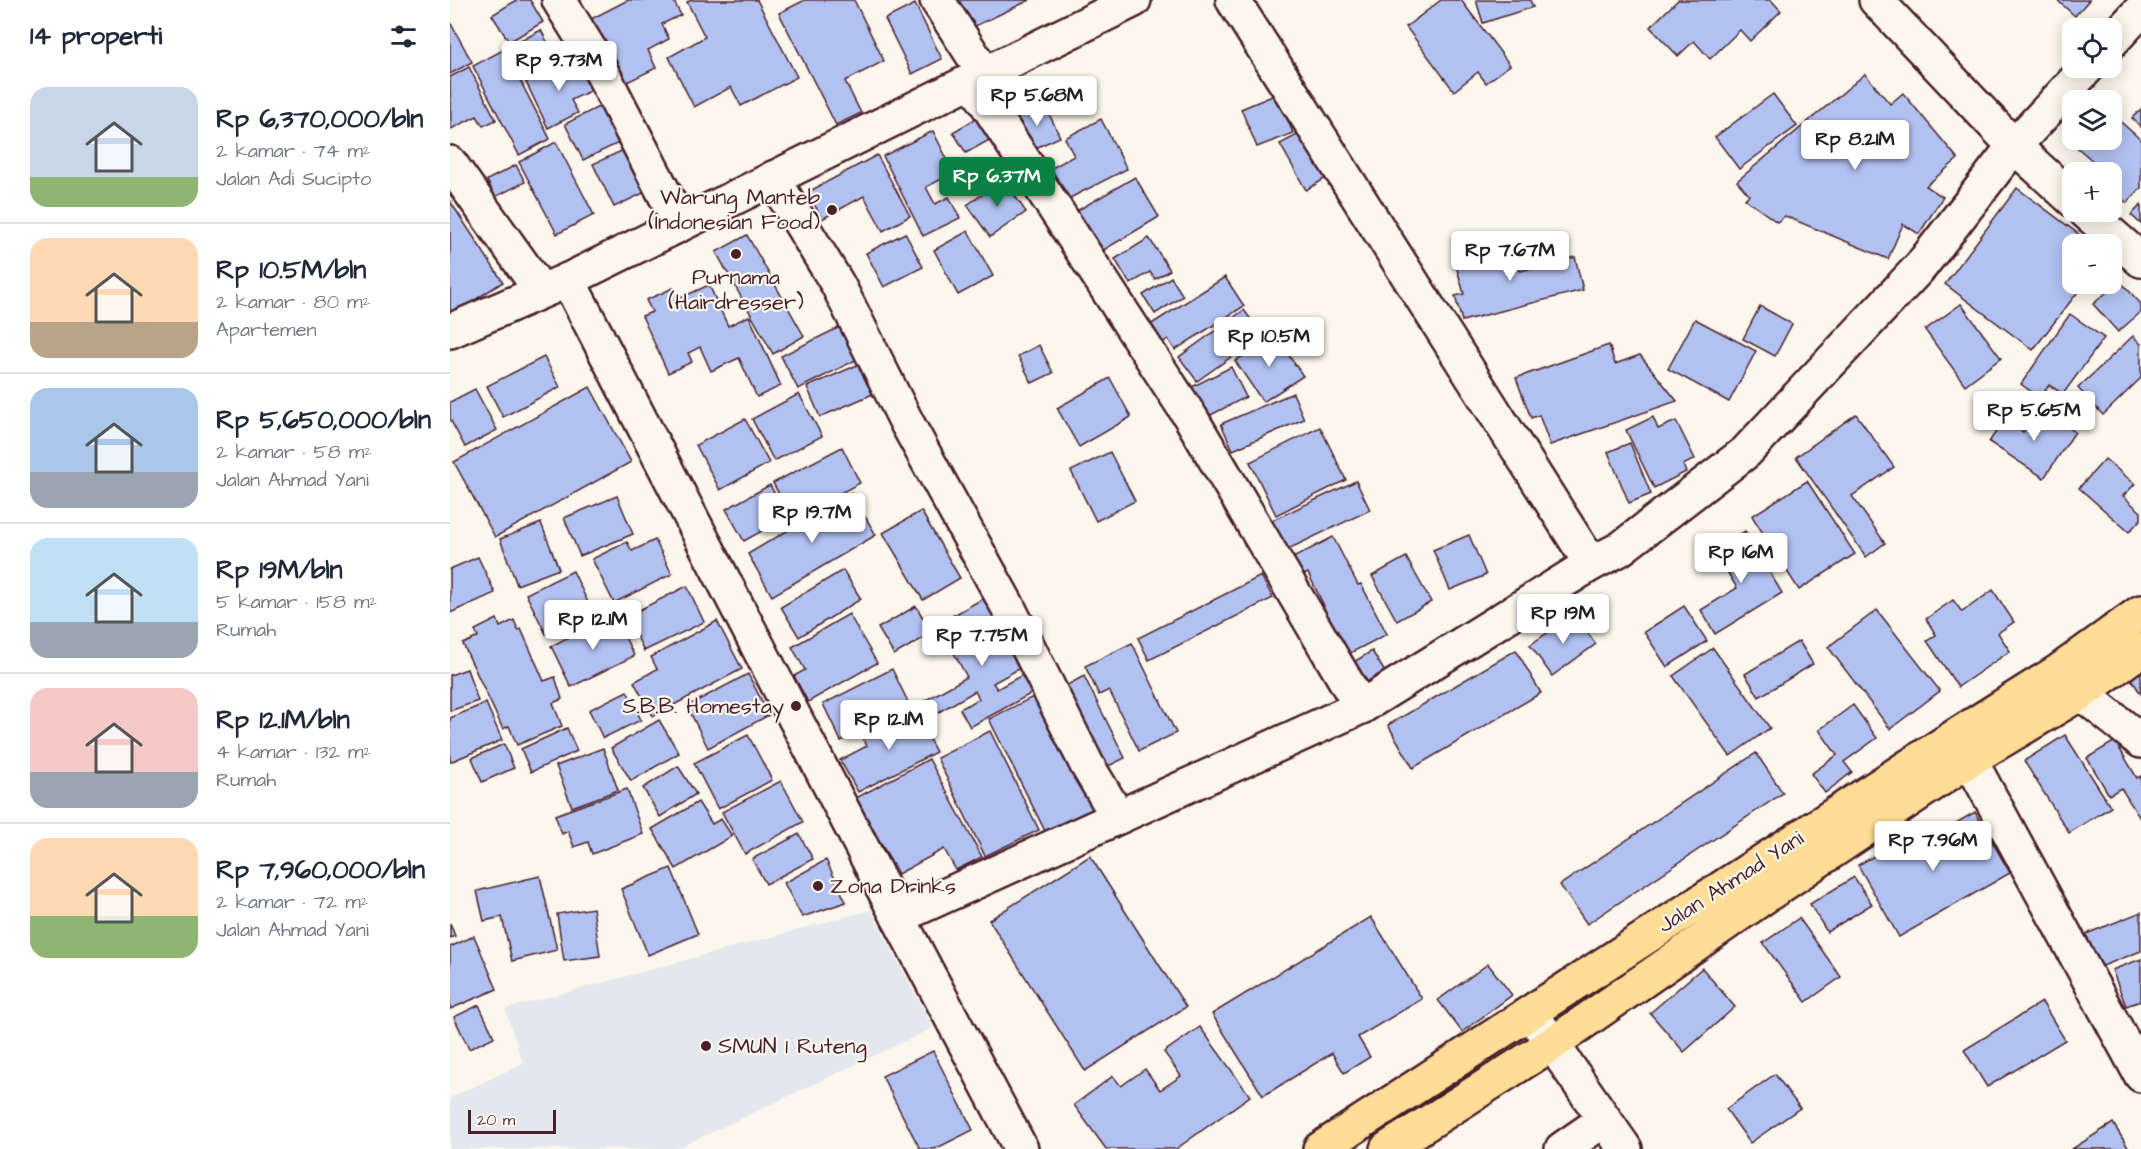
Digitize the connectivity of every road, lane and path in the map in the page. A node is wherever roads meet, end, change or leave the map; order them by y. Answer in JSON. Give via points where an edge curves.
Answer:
{"nodes":[{"id":1,"x":559,"y":0,"type":"edge"},
{"id":2,"x":937,"y":0,"type":"edge"},
{"id":3,"x":1134,"y":0,"type":"edge"},
{"id":4,"x":1233,"y":0,"type":"edge"},
{"id":5,"x":1876,"y":0,"type":"edge"},
{"id":6,"x":2141,"y":10,"type":"edge"},
{"id":7,"x":2122,"y":30,"type":"edge"},
{"id":8,"x":978,"y":77,"type":"junction"},
{"id":9,"x":2078,"y":78,"type":"edge"},
{"id":10,"x":2014,"y":146,"type":"junction"},
{"id":11,"x":450,"y":163,"type":"edge"},
{"id":12,"x":773,"y":178,"type":"junction"},
{"id":13,"x":2062,"y":190,"type":"edge"},
{"id":14,"x":2097,"y":222,"type":"edge"},
{"id":15,"x":680,"y":224,"type":"junction"},
{"id":16,"x":2141,"y":260,"type":"edge"},
{"id":17,"x":554,"y":286,"type":"junction"},
{"id":18,"x":450,"y":331,"type":"edge"},
{"id":19,"x":1591,"y":564,"type":"junction"},
{"id":20,"x":2141,"y":612,"type":"edge"},
{"id":21,"x":2141,"y":650,"type":"edge"},
{"id":22,"x":2081,"y":693,"type":"junction"},
{"id":23,"x":1361,"y":707,"type":"junction"},
{"id":24,"x":2141,"y":741,"type":"edge"},
{"id":25,"x":1963,"y":747,"type":"junction"},
{"id":26,"x":1118,"y":817,"type":"junction"},
{"id":27,"x":898,"y":917,"type":"junction"},
{"id":28,"x":1531,"y":1013,"type":"junction"},
{"id":29,"x":1552,"y":1044,"type":"junction"},
{"id":30,"x":2141,"y":1075,"type":"edge"},
{"id":31,"x":1605,"y":1120,"type":"junction"},
{"id":32,"x":1021,"y":1149,"type":"edge"},
{"id":33,"x":1320,"y":1149,"type":"edge"},
{"id":34,"x":1387,"y":1149,"type":"edge"},
{"id":35,"x":1562,"y":1149,"type":"edge"},
{"id":36,"x":1625,"y":1149,"type":"edge"}],
"edges":[{"from":1,"to":15,"type":"street","via":[[594,57]]},
{"from":2,"to":8,"type":"street"},
{"from":3,"to":8,"type":"street"},
{"from":4,"to":19,"type":"street"},
{"from":5,"to":10,"type":"street"},
{"from":6,"to":7,"type":"street"},
{"from":8,"to":12,"type":"street"},
{"from":8,"to":23,"type":"street","via":[[1191,418]]},
{"from":9,"to":10,"type":"street"},
{"from":10,"to":13,"type":"street"},
{"from":10,"to":19,"type":"street","via":[[1922,266],[1746,452],[1620,549]]},
{"from":11,"to":17,"type":"street"},
{"from":12,"to":15,"type":"street"},
{"from":12,"to":26,"type":"street","via":[[838,285],[907,423]]},
{"from":14,"to":16,"type":"street"},
{"from":15,"to":17,"type":"street"},
{"from":17,"to":18,"type":"street"},
{"from":17,"to":27,"type":"street"},
{"from":19,"to":23,"type":"street"},
{"from":20,"to":25,"type":"highway","name":"Jalan Ahmad Yani"},
{"from":21,"to":22,"type":"highway","name":"Jalan Ahmad Yani"},
{"from":22,"to":24,"type":"street"},
{"from":22,"to":25,"type":"highway","name":"Jalan Ahmad Yani"},
{"from":23,"to":26,"type":"street"},
{"from":25,"to":28,"type":"highway","name":"Jalan Ahmad Yani"},
{"from":25,"to":29,"type":"highway","name":"Jalan Ahmad Yani","via":[[1767,895]]},
{"from":25,"to":30,"type":"street"},
{"from":26,"to":27,"type":"street"},
{"from":27,"to":32,"type":"street"},
{"from":28,"to":29,"type":"street"},
{"from":28,"to":33,"type":"highway","name":"Jalan Ahmad Yani"},
{"from":29,"to":31,"type":"street"},
{"from":29,"to":34,"type":"highway","name":"Jalan Ahmad Yani"},
{"from":31,"to":35,"type":"street"},
{"from":31,"to":36,"type":"street"}]}
